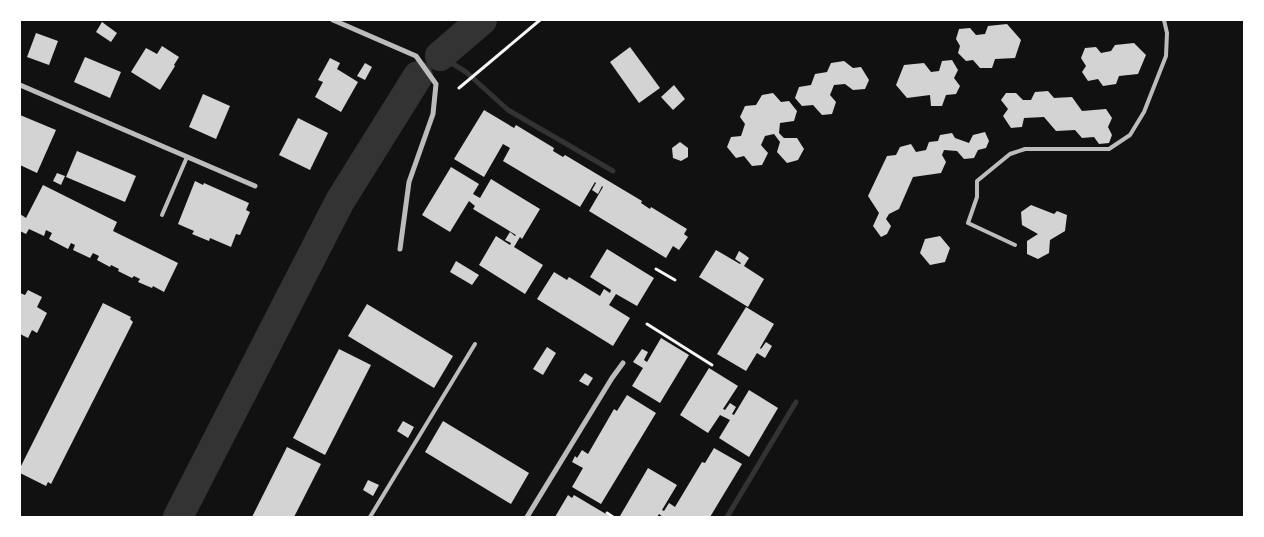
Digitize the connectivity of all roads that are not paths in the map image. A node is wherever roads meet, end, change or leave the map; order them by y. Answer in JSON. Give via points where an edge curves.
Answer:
{"nodes":[{"id":1,"x":333,"y":20,"type":"edge"},
{"id":2,"x":1164,"y":20,"type":"edge"},
{"id":3,"x":20,"y":85,"type":"edge"},
{"id":4,"x":188,"y":157,"type":"junction"},
{"id":5,"x":255,"y":186,"type":"dead end"},
{"id":6,"x":162,"y":215,"type":"dead end"},
{"id":7,"x":1015,"y":245,"type":"dead end"},
{"id":8,"x":400,"y":249,"type":"dead end"},
{"id":9,"x":475,"y":344,"type":"dead end"},
{"id":10,"x":623,"y":363,"type":"dead end"},
{"id":11,"x":370,"y":517,"type":"edge"},
{"id":12,"x":527,"y":517,"type":"edge"}],
"edges":[{"from":1,"to":8,"type":"street","via":[[416,56],[436,84],[434,114],[409,182]]},
{"from":2,"to":7,"type":"lane","via":[[1166,56],[1144,112],[1130,134],[1109,149],[1025,149],[1010,154],[977,180],[977,197],[968,223]]},
{"from":3,"to":4,"type":"street"},
{"from":4,"to":5,"type":"street"},
{"from":4,"to":6,"type":"lane"},
{"from":9,"to":11,"type":"lane"},
{"from":10,"to":12,"type":"street"}]}
